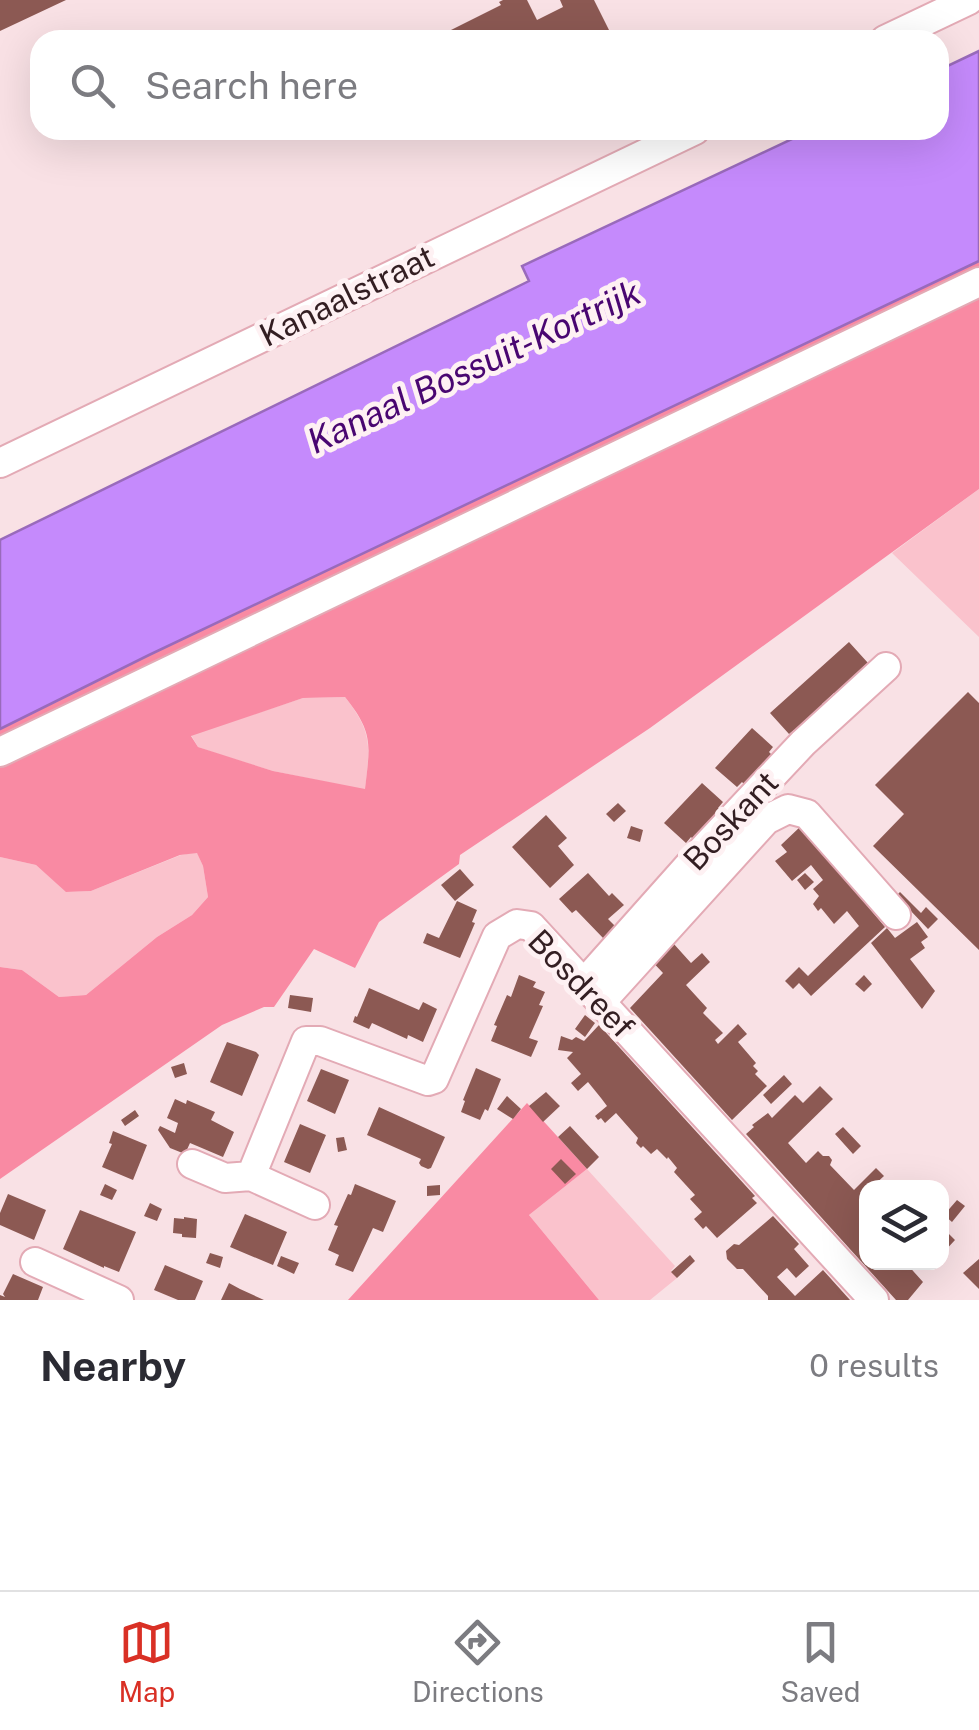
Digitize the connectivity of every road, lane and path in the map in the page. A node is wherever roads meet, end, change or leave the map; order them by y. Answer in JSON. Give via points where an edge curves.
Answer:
{"nodes":[{"id":1,"x":969,"y":0,"type":"edge"},
{"id":2,"x":906,"y":30,"type":"edge"},
{"id":3,"x":674,"y":140,"type":"edge"},
{"id":4,"x":979,"y":282,"type":"edge"},
{"id":5,"x":0,"y":463,"type":"edge"},
{"id":6,"x":886,"y":667,"type":"dead end"},
{"id":7,"x":0,"y":752,"type":"edge"},
{"id":8,"x":896,"y":915,"type":"dead end"},
{"id":9,"x":592,"y":992,"type":"junction"},
{"id":10,"x":192,"y":1164,"type":"dead end"},
{"id":11,"x":251,"y":1176,"type":"junction"},
{"id":12,"x":315,"y":1205,"type":"dead end"},
{"id":13,"x":35,"y":1262,"type":"dead end"},
{"id":14,"x":118,"y":1300,"type":"edge"},
{"id":15,"x":874,"y":1300,"type":"edge"}],
"edges":[{"from":1,"to":2,"type":"street"},
{"from":3,"to":5,"type":"street","name":"Kanaalstraat"},
{"from":4,"to":7,"type":"street"},
{"from":6,"to":9,"type":"street","name":"Boskant","via":[[706,845]]},
{"from":8,"to":9,"type":"street","via":[[807,814],[788,809],[766,820]]},
{"from":9,"to":11,"type":"street","name":"Bosdreef","via":[[532,926],[517,924],[497,936],[434,1079],[306,1041]]},
{"from":9,"to":15,"type":"street","name":"Bosdreef"},
{"from":10,"to":11,"type":"street","via":[[225,1178]]},
{"from":11,"to":12,"type":"street"},
{"from":13,"to":14,"type":"street"}]}
